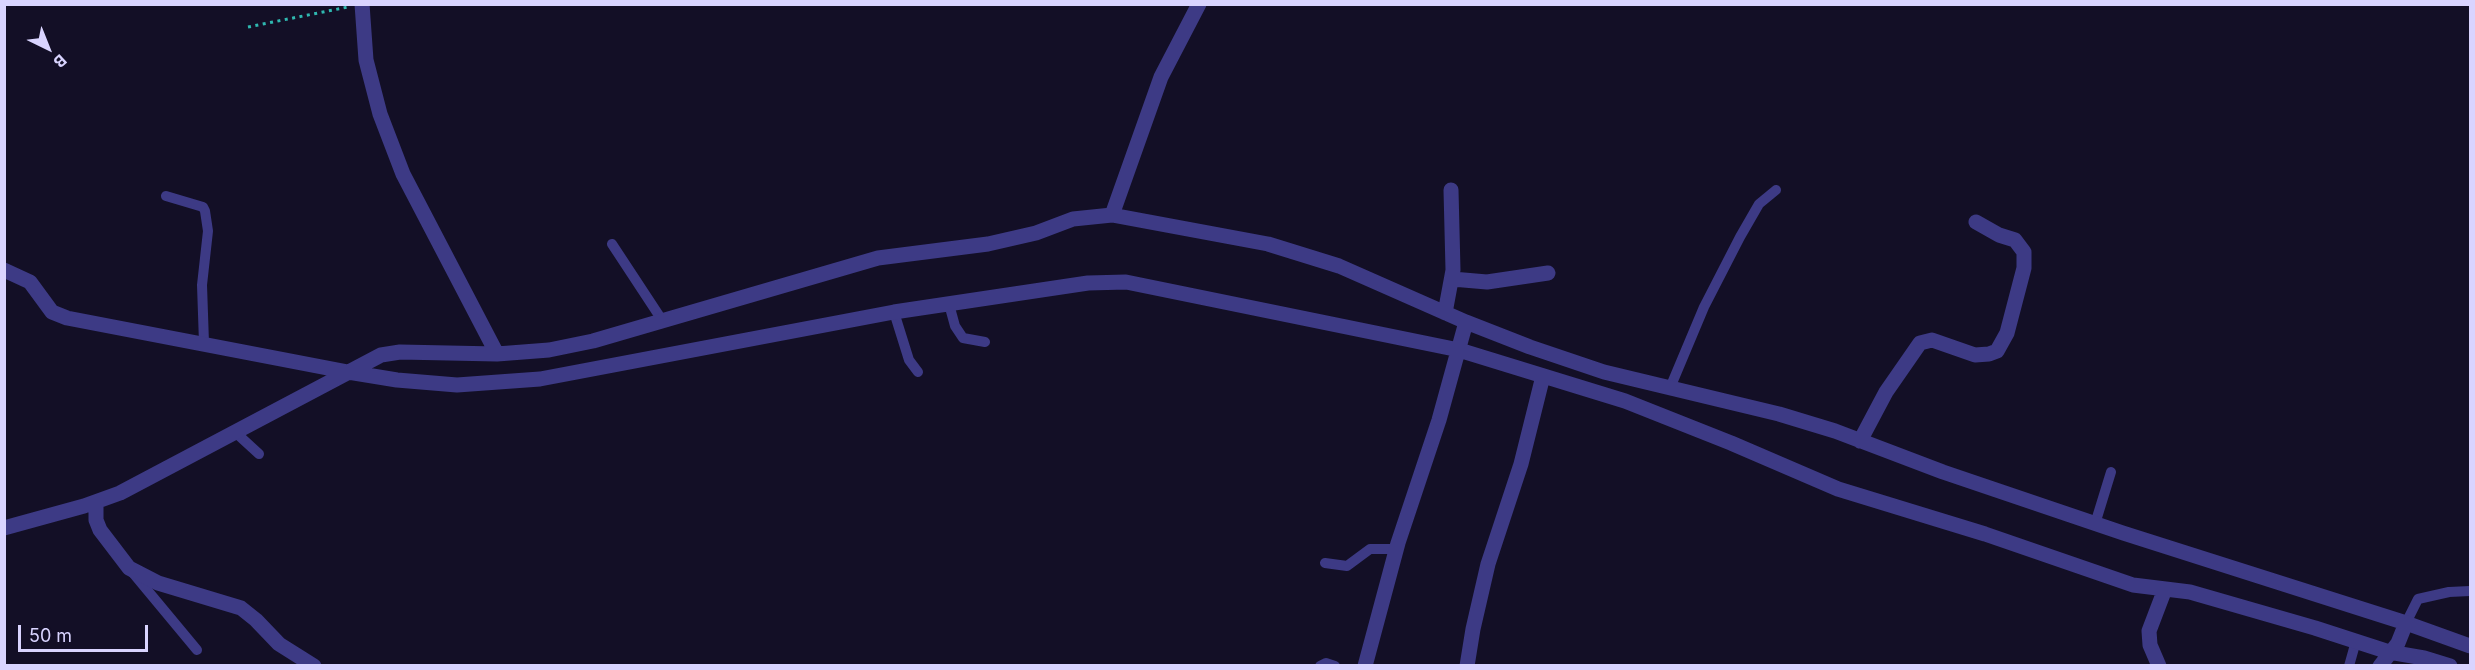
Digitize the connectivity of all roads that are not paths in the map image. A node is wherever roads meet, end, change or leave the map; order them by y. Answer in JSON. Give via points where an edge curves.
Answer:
{"nodes":[{"id":1,"x":1199,"y":4,"type":"edge"},
{"id":2,"x":362,"y":5,"type":"edge"},
{"id":3,"x":1451,"y":190,"type":"dead end"},
{"id":4,"x":1776,"y":190,"type":"dead end"},
{"id":5,"x":166,"y":196,"type":"dead end"},
{"id":6,"x":1112,"y":215,"type":"junction"},
{"id":7,"x":1976,"y":222,"type":"dead end"},
{"id":8,"x":612,"y":244,"type":"dead end"},
{"id":9,"x":4,"y":270,"type":"edge"},
{"id":10,"x":1548,"y":273,"type":"dead end"},
{"id":11,"x":1452,"y":279,"type":"junction"},
{"id":12,"x":949,"y":304,"type":"junction"},
{"id":13,"x":894,"y":312,"type":"junction"},
{"id":14,"x":1445,"y":313,"type":"junction"},
{"id":15,"x":662,"y":320,"type":"junction"},
{"id":16,"x":1462,"y":337,"type":"junction"},
{"id":17,"x":985,"y":342,"type":"dead end"},
{"id":18,"x":204,"y":343,"type":"junction"},
{"id":19,"x":497,"y":354,"type":"junction"},
{"id":20,"x":355,"y":369,"type":"junction"},
{"id":21,"x":918,"y":372,"type":"dead end"},
{"id":22,"x":1543,"y":376,"type":"junction"},
{"id":23,"x":1670,"y":388,"type":"junction"},
{"id":24,"x":235,"y":432,"type":"junction"},
{"id":25,"x":1860,"y":441,"type":"junction"},
{"id":26,"x":259,"y":454,"type":"dead end"},
{"id":27,"x":2111,"y":472,"type":"dead end"},
{"id":28,"x":96,"y":502,"type":"junction"},
{"id":29,"x":2095,"y":524,"type":"junction"},
{"id":30,"x":4,"y":528,"type":"edge"},
{"id":31,"x":1396,"y":549,"type":"junction"},
{"id":32,"x":1325,"y":563,"type":"dead end"},
{"id":33,"x":129,"y":568,"type":"junction"},
{"id":34,"x":2165,"y":589,"type":"junction"},
{"id":35,"x":2470,"y":591,"type":"edge"},
{"id":36,"x":2399,"y":637,"type":"junction"},
{"id":37,"x":2356,"y":641,"type":"junction"},
{"id":38,"x":2470,"y":646,"type":"edge"},
{"id":39,"x":196,"y":650,"type":"dead end"},
{"id":40,"x":314,"y":666,"type":"edge"},
{"id":41,"x":1320,"y":666,"type":"edge"},
{"id":42,"x":1335,"y":666,"type":"edge"},
{"id":43,"x":1365,"y":666,"type":"edge"},
{"id":44,"x":1467,"y":666,"type":"edge"},
{"id":45,"x":2159,"y":666,"type":"edge"},
{"id":46,"x":2349,"y":666,"type":"edge"},
{"id":47,"x":2380,"y":666,"type":"edge"},
{"id":48,"x":2450,"y":666,"type":"edge"}],
"edges":[{"from":1,"to":6,"type":"street","via":[[1161,77]]},
{"from":2,"to":19,"type":"street","via":[[366,60],[380,114],[403,174]]},
{"from":3,"to":11,"type":"street"},
{"from":4,"to":23,"type":"lane","via":[[1759,204],[1740,237],[1704,307]]},
{"from":5,"to":18,"type":"lane","via":[[203,207],[205,211],[208,231],[202,285]]},
{"from":6,"to":14,"type":"street","via":[[1268,244],[1339,266]]},
{"from":6,"to":15,"type":"street","via":[[1074,219],[988,244],[878,258]]},
{"from":7,"to":25,"type":"street","via":[[2015,240],[2024,252],[2024,268],[2007,333],[1997,351],[1989,354],[1976,355],[1932,340],[1920,343],[1886,392]]},
{"from":8,"to":15,"type":"lane"},
{"from":9,"to":18,"type":"street","via":[[30,282],[52,312],[67,318]]},
{"from":10,"to":11,"type":"street","via":[[1487,282]]},
{"from":11,"to":14,"type":"street"},
{"from":12,"to":13,"type":"street"},
{"from":12,"to":16,"type":"street","via":[[1088,283],[1126,282]]},
{"from":12,"to":17,"type":"lane","via":[[963,338]]},
{"from":13,"to":20,"type":"street","via":[[540,379],[457,385],[397,380]]},
{"from":13,"to":21,"type":"lane","via":[[909,360]]},
{"from":14,"to":16,"type":"street"},
{"from":15,"to":19,"type":"street","via":[[549,350]]},
{"from":16,"to":22,"type":"street"},
{"from":16,"to":23,"type":"street","via":[[1530,347],[1604,372]]},
{"from":16,"to":31,"type":"street"},
{"from":18,"to":20,"type":"street"},
{"from":19,"to":20,"type":"street","via":[[400,352],[381,355]]},
{"from":20,"to":24,"type":"street"},
{"from":22,"to":34,"type":"street","via":[[1625,401],[1838,489],[2133,585]]},
{"from":22,"to":44,"type":"street","via":[[1521,464],[1488,564]]},
{"from":23,"to":25,"type":"street","via":[[1779,414]]},
{"from":24,"to":26,"type":"lane"},
{"from":24,"to":28,"type":"street"},
{"from":25,"to":29,"type":"street"},
{"from":27,"to":29,"type":"lane"},
{"from":28,"to":30,"type":"street"},
{"from":28,"to":33,"type":"street","via":[[100,530]]},
{"from":29,"to":36,"type":"street"},
{"from":31,"to":32,"type":"lane","via":[[1370,549],[1347,566]]},
{"from":31,"to":43,"type":"street"},
{"from":33,"to":39,"type":"lane"},
{"from":33,"to":40,"type":"street","via":[[158,583],[241,608],[279,644]]},
{"from":34,"to":37,"type":"street","via":[[2190,592]]},
{"from":34,"to":45,"type":"street","via":[[2149,631]]},
{"from":35,"to":36,"type":"lane","via":[[2418,599]]},
{"from":36,"to":37,"type":"street"},
{"from":36,"to":38,"type":"street"},
{"from":36,"to":47,"type":"street"},
{"from":36,"to":48,"type":"street","via":[[2424,658]]},
{"from":37,"to":46,"type":"lane"},
{"from":41,"to":42,"type":"lane"}]}
